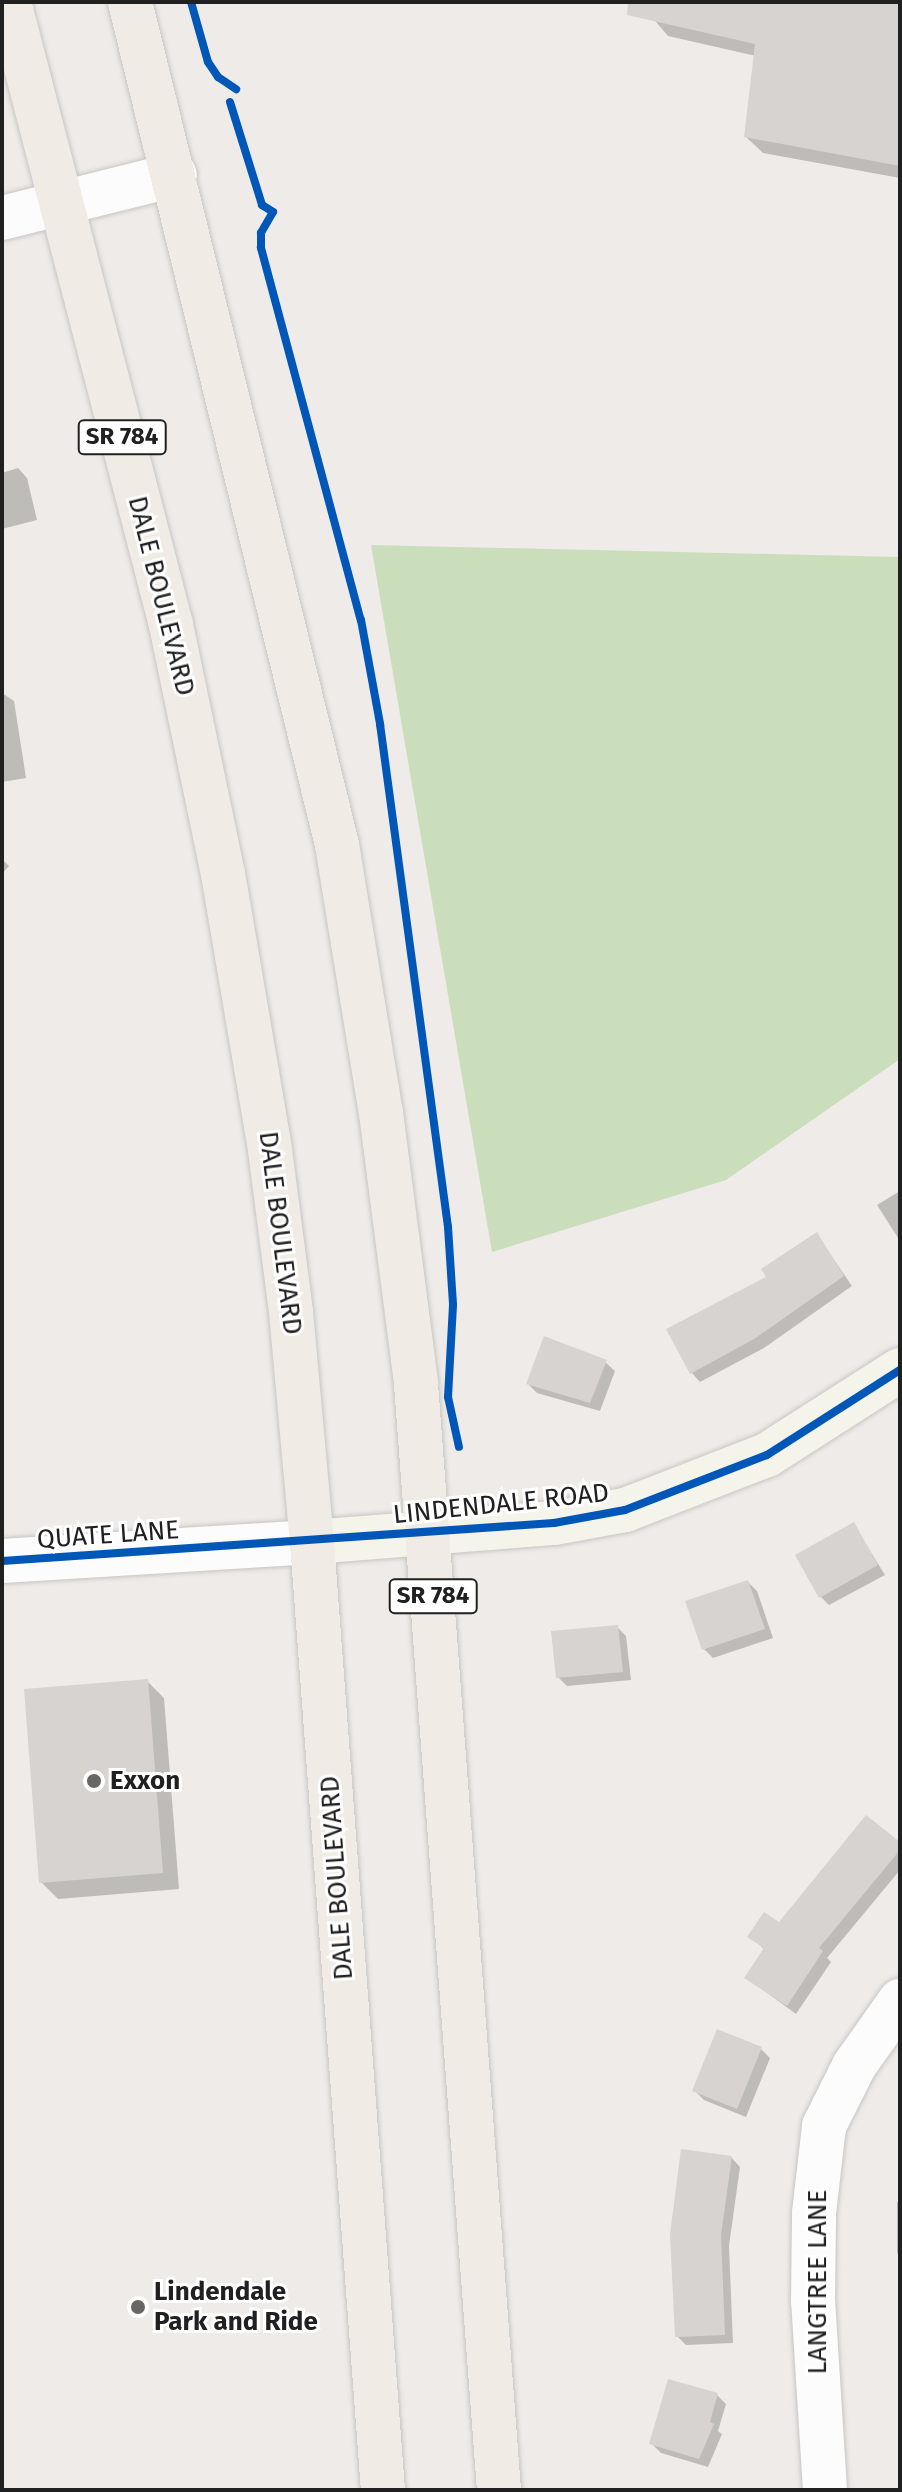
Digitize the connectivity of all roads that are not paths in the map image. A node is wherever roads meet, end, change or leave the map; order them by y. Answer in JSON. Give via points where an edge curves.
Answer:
{"nodes":[{"id":1,"x":9,"y":2,"type":"edge"},
{"id":2,"x":130,"y":2,"type":"edge"},
{"id":3,"x":175,"y":175,"type":"junction"},
{"id":4,"x":62,"y":204,"type":"junction"},
{"id":5,"x":2,"y":218,"type":"edge"},
{"id":6,"x":900,"y":1370,"type":"edge"},
{"id":7,"x":428,"y":1533,"type":"junction"},
{"id":8,"x":312,"y":1542,"type":"junction"},
{"id":9,"x":2,"y":1561,"type":"edge"},
{"id":10,"x":900,"y":2001,"type":"edge"},
{"id":11,"x":383,"y":2490,"type":"edge"},
{"id":12,"x":499,"y":2490,"type":"edge"},
{"id":13,"x":825,"y":2490,"type":"edge"}],
"edges":[{"from":1,"to":4,"type":"main road","name":"DALE BOULEVARD","number":"SR 784"},
{"from":2,"to":3,"type":"main road","number":"SR 784"},
{"from":3,"to":4,"type":"street"},
{"from":3,"to":7,"type":"main road","number":"SR 784","via":[[351,916],[416,1384]]},
{"from":4,"to":5,"type":"street"},
{"from":4,"to":8,"type":"main road","name":"DALE BOULEVARD","number":"SR 784","via":[[171,625],[223,874],[274,1180]]},
{"from":6,"to":7,"type":"street","name":"LINDENDALE ROAD","via":[[779,1448],[693,1488],[625,1510],[554,1523]]},
{"from":7,"to":8,"type":"street","name":"LINDENDALE ROAD"},
{"from":7,"to":12,"type":"main road","number":"SR 784"},
{"from":8,"to":9,"type":"street","name":"QUATE LANE"},
{"from":8,"to":11,"type":"main road","name":"DALE BOULEVARD","number":"SR 784"},
{"from":10,"to":13,"type":"street","name":"LANGTREE LANE","via":[[854,2066],[824,2126],[814,2213],[813,2301]]}]}
